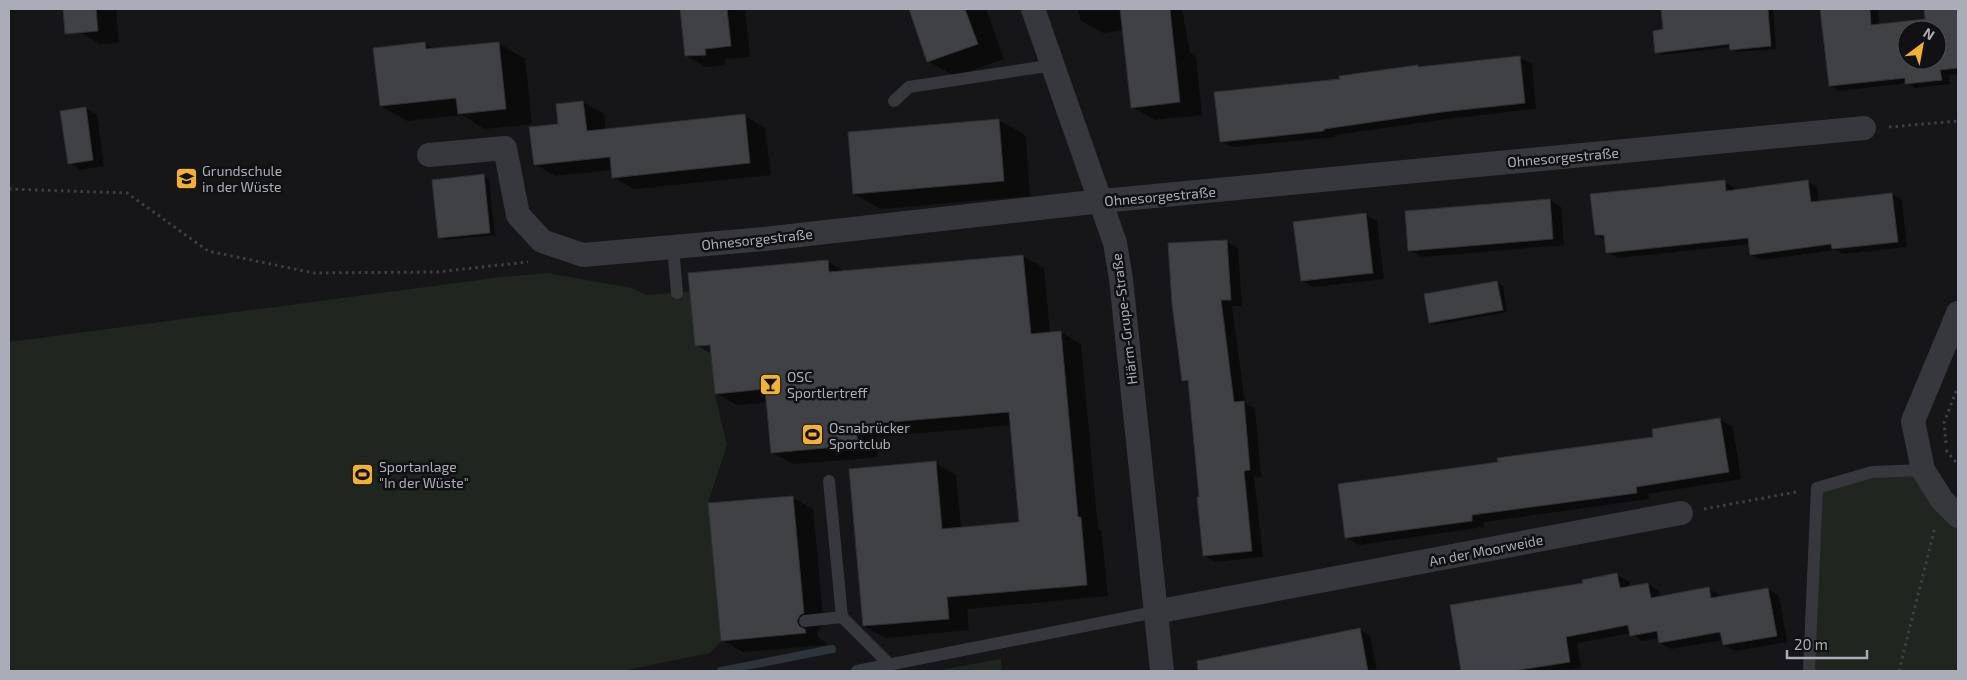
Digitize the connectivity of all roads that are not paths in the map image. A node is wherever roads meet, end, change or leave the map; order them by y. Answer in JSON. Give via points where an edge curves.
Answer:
{"nodes":[{"id":1,"x":1033,"y":9,"type":"edge"},
{"id":2,"x":1054,"y":65,"type":"junction"},
{"id":3,"x":894,"y":101,"type":"dead end"},
{"id":4,"x":1864,"y":128,"type":"road end"},
{"id":5,"x":429,"y":155,"type":"dead end"},
{"id":6,"x":1102,"y":201,"type":"junction"},
{"id":7,"x":672,"y":247,"type":"junction"},
{"id":8,"x":678,"y":293,"type":"dead end"},
{"id":9,"x":1958,"y":313,"type":"edge"},
{"id":10,"x":1923,"y":470,"type":"junction"},
{"id":11,"x":829,"y":481,"type":"dead end"},
{"id":12,"x":1950,"y":508,"type":"edge"},
{"id":13,"x":1682,"y":513,"type":"road end"},
{"id":14,"x":1155,"y":612,"type":"junction"},
{"id":15,"x":842,"y":617,"type":"junction"},
{"id":16,"x":805,"y":621,"type":"dead end"},
{"id":17,"x":890,"y":665,"type":"junction"},
{"id":18,"x":857,"y":671,"type":"edge"},
{"id":19,"x":1162,"y":671,"type":"edge"},
{"id":20,"x":1809,"y":671,"type":"edge"}],
"edges":[{"from":1,"to":2,"type":"street","name":"Hiärm-Grupe-Straße"},
{"from":2,"to":3,"type":"lane","via":[[909,87]]},
{"from":2,"to":6,"type":"street","name":"Hiärm-Grupe-Straße"},
{"from":4,"to":6,"type":"street","name":"Ohnesorgestraße"},
{"from":5,"to":7,"type":"street","name":"Ohnesorgestraße","via":[[505,148],[518,215],[542,241],[583,255]]},
{"from":6,"to":7,"type":"street","name":"Ohnesorgestraße"},
{"from":6,"to":14,"type":"street","name":"Hiärm-Grupe-Straße","via":[[1115,243],[1121,279]]},
{"from":7,"to":8,"type":"lane"},
{"from":9,"to":10,"type":"street","via":[[1913,421]]},
{"from":10,"to":12,"type":"street"},
{"from":10,"to":20,"type":"lane","via":[[1872,472],[1817,488]]},
{"from":11,"to":15,"type":"lane"},
{"from":13,"to":14,"type":"street","name":"An der Moorweide"},
{"from":14,"to":17,"type":"lane"},
{"from":14,"to":19,"type":"street","name":"Hiärm-Grupe-Straße"},
{"from":15,"to":16,"type":"lane"},
{"from":15,"to":17,"type":"lane"},
{"from":17,"to":18,"type":"lane"}]}
